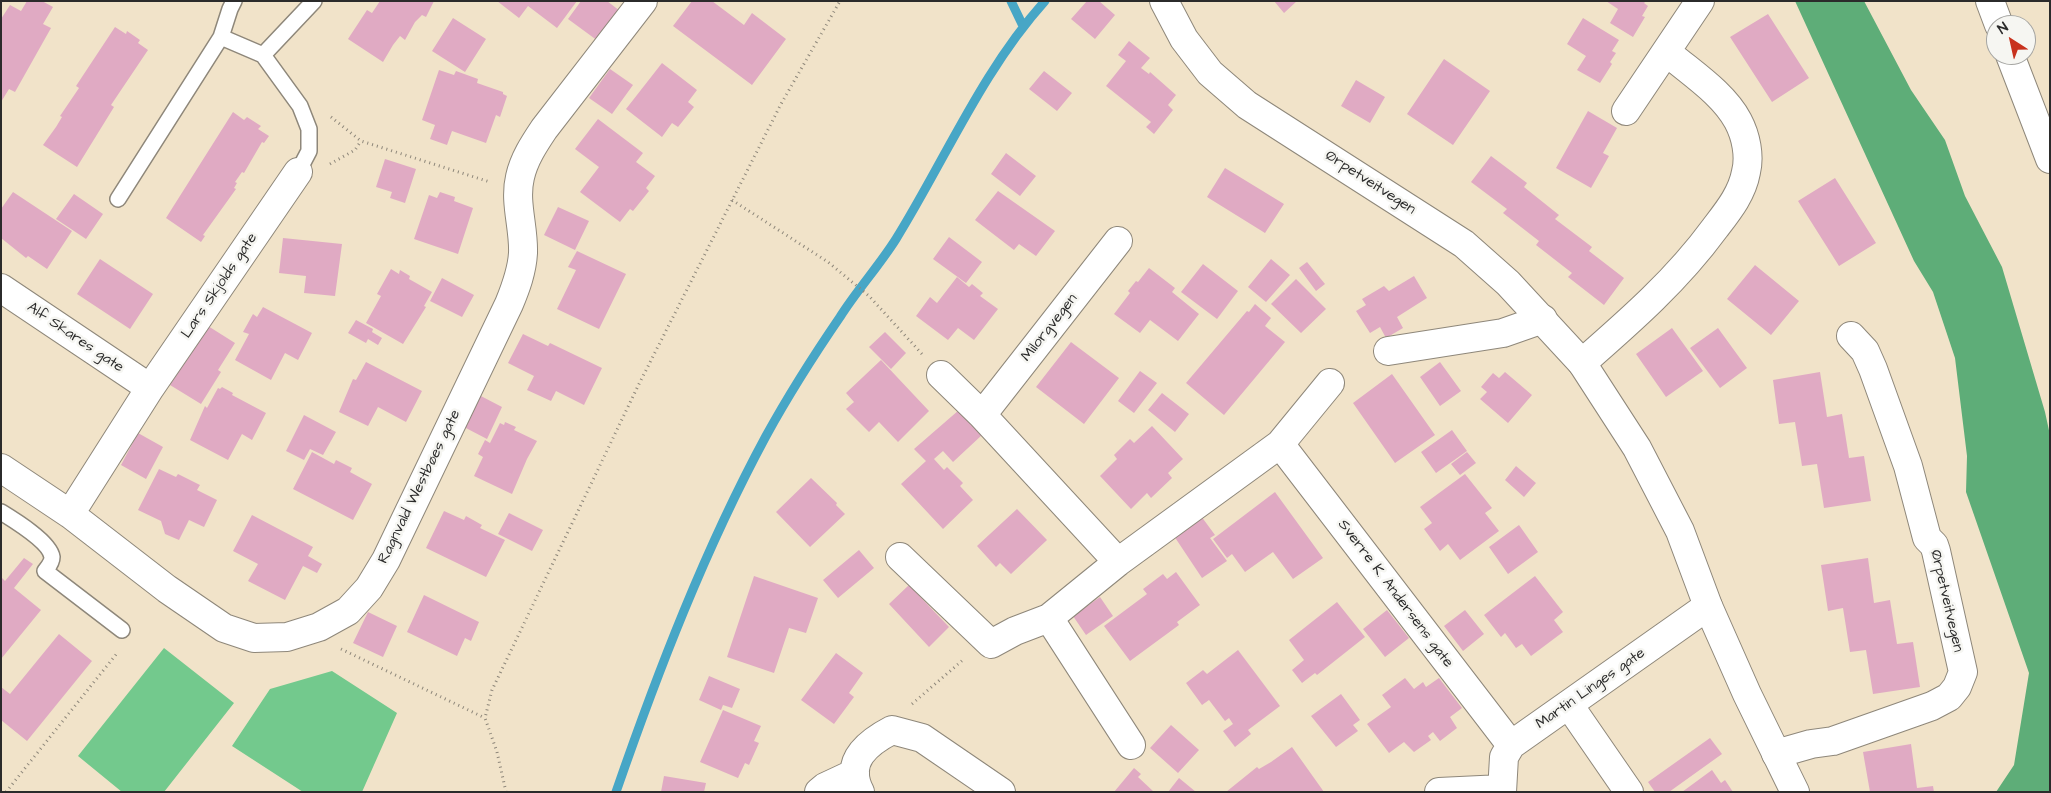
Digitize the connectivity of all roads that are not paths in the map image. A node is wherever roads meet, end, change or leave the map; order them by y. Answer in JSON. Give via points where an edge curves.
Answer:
{"nodes":[{"id":1,"x":234,"y":1,"type":"edge"},
{"id":2,"x":314,"y":1,"type":"edge"},
{"id":3,"x":643,"y":1,"type":"edge"},
{"id":4,"x":1164,"y":1,"type":"edge"},
{"id":5,"x":1700,"y":1,"type":"edge"},
{"id":6,"x":1990,"y":1,"type":"edge"},
{"id":7,"x":1995,"y":15,"type":"edge"},
{"id":8,"x":221,"y":37,"type":"junction"},
{"id":9,"x":1668,"y":52,"type":"junction"},
{"id":10,"x":263,"y":55,"type":"junction"},
{"id":11,"x":2014,"y":65,"type":"edge"},
{"id":12,"x":1626,"y":111,"type":"dead end"},
{"id":13,"x":2050,"y":159,"type":"edge"},
{"id":14,"x":298,"y":172,"type":"joint"},
{"id":15,"x":118,"y":199,"type":"dead end"},
{"id":16,"x":1118,"y":241,"type":"dead end"},
{"id":17,"x":1,"y":288,"type":"edge"},
{"id":18,"x":1544,"y":319,"type":"junction"},
{"id":19,"x":1851,"y":336,"type":"dead end"},
{"id":20,"x":1388,"y":351,"type":"dead end"},
{"id":21,"x":1582,"y":363,"type":"junction"},
{"id":22,"x":941,"y":375,"type":"road end"},
{"id":23,"x":1330,"y":383,"type":"dead end"},
{"id":24,"x":150,"y":388,"type":"junction"},
{"id":25,"x":982,"y":415,"type":"junction"},
{"id":26,"x":1280,"y":444,"type":"junction"},
{"id":27,"x":1,"y":468,"type":"edge"},
{"id":28,"x":1,"y":512,"type":"edge"},
{"id":29,"x":70,"y":514,"type":"junction"},
{"id":30,"x":900,"y":557,"type":"dead end"},
{"id":31,"x":1118,"y":562,"type":"junction"},
{"id":32,"x":1708,"y":606,"type":"junction"},
{"id":33,"x":1050,"y":618,"type":"junction"},
{"id":34,"x":123,"y":637,"type":"road end"},
{"id":35,"x":1569,"y":705,"type":"junction"},
{"id":36,"x":1131,"y":745,"type":"dead end"},
{"id":37,"x":1510,"y":745,"type":"junction"},
{"id":38,"x":1776,"y":754,"type":"junction"},
{"id":39,"x":858,"y":782,"type":"edge"},
{"id":40,"x":1502,"y":790,"type":"edge"},
{"id":41,"x":820,"y":792,"type":"edge"},
{"id":42,"x":1001,"y":792,"type":"edge"},
{"id":43,"x":1439,"y":792,"type":"edge"},
{"id":44,"x":1629,"y":792,"type":"edge"},
{"id":45,"x":1795,"y":792,"type":"edge"}],
"edges":[{"from":1,"to":8,"type":"lane"},
{"from":2,"to":10,"type":"lane"},
{"from":3,"to":29,"type":"main road","name":"Ragnvald Westbøes gate","via":[[530,150],[518,189],[523,252],[520,276],[509,304],[386,560],[348,611],[319,627],[287,637],[254,638],[224,628],[167,589]]},
{"from":4,"to":18,"type":"main road","name":"Ørpetveitvegen","via":[[1184,39],[1210,73],[1247,105],[1464,244]]},
{"from":5,"to":9,"type":"main road"},
{"from":6,"to":7,"type":"main road"},
{"from":8,"to":10,"type":"lane"},
{"from":8,"to":15,"type":"lane"},
{"from":9,"to":12,"type":"main road"},
{"from":9,"to":21,"type":"main road","via":[[1725,102],[1738,121],[1747,145],[1747,172],[1737,199],[1694,257],[1658,296]]},
{"from":10,"to":14,"type":"lane","name":"Lars Skjolds gate","via":[[300,106],[307,123],[309,151]]},
{"from":11,"to":13,"type":"main road"},
{"from":14,"to":24,"type":"main road","name":"Lars Skjolds gate"},
{"from":16,"to":25,"type":"main road","name":"Milorgvegen"},
{"from":17,"to":24,"type":"main road","name":"Alf Skares gate"},
{"from":18,"to":20,"type":"main road","via":[[1503,333]]},
{"from":18,"to":21,"type":"main road","name":"Ørpetveitvegen"},
{"from":19,"to":38,"type":"main road","name":"Ørpetveitvegen","via":[[1865,351],[1873,368],[1908,466],[1926,538],[1936,551],[1963,672],[1949,697],[1932,706],[1833,741]]},
{"from":21,"to":32,"type":"main road","name":"Ørpetveitvegen","via":[[1637,448],[1680,531]]},
{"from":22,"to":25,"type":"main road"},
{"from":23,"to":26,"type":"main road"},
{"from":24,"to":29,"type":"main road","name":"Lars Skjolds gate"},
{"from":25,"to":31,"type":"main road"},
{"from":26,"to":31,"type":"main road"},
{"from":26,"to":37,"type":"main road","name":"Sverre K. Andersens gate"},
{"from":27,"to":29,"type":"main road","name":"Ragnvald Westbøes gate"},
{"from":28,"to":34,"type":"lane","via":[[47,546],[52,555],[45,571]]},
{"from":30,"to":33,"type":"main road","via":[[991,644]]},
{"from":31,"to":33,"type":"main road"},
{"from":32,"to":35,"type":"main road","name":"Martin Linges gate"},
{"from":32,"to":38,"type":"main road","name":"Ørpetveitvegen"},
{"from":33,"to":36,"type":"main road"},
{"from":35,"to":37,"type":"main road","name":"Martin Linges gate"},
{"from":35,"to":44,"type":"main road"},
{"from":37,"to":40,"type":"main road","via":[[1504,757]]},
{"from":38,"to":45,"type":"main road","name":"Ørpetveitvegen"},
{"from":39,"to":41,"type":"main road","via":[[825,787]]},
{"from":39,"to":42,"type":"main road","via":[[858,759],[863,748],[892,730],[922,738]]},
{"from":40,"to":43,"type":"main road"}]}
